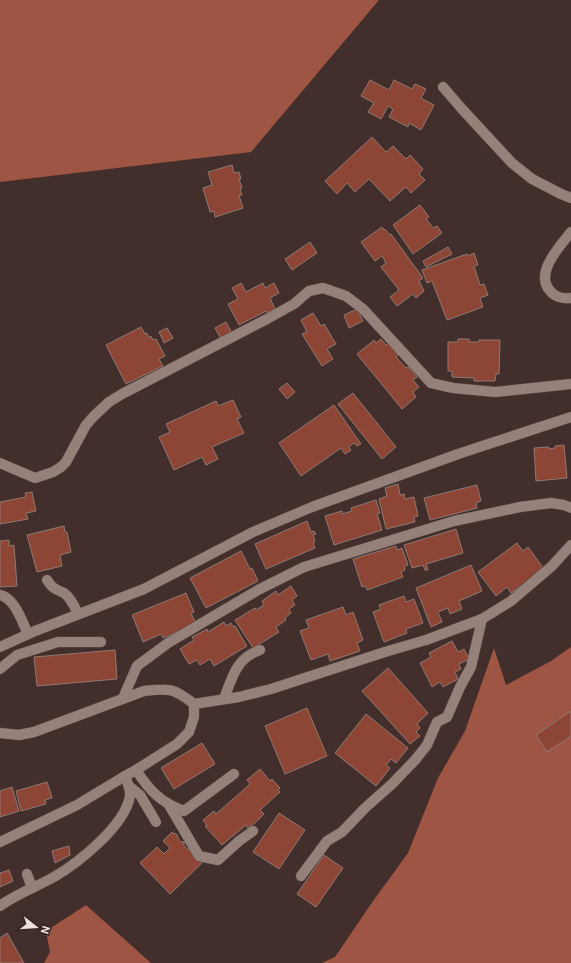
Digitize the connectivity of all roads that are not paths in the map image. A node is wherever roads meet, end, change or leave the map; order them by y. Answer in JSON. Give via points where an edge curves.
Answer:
{"nodes":[{"id":1,"x":443,"y":87,"type":"dead end"},
{"id":2,"x":571,"y":198,"type":"edge"},
{"id":3,"x":571,"y":232,"type":"edge"},
{"id":4,"x":571,"y":298,"type":"edge"},
{"id":5,"x":571,"y":384,"type":"edge"},
{"id":6,"x":571,"y":417,"type":"edge"},
{"id":7,"x":0,"y":463,"type":"edge"},
{"id":8,"x":571,"y":508,"type":"edge"},
{"id":9,"x":571,"y":545,"type":"edge"},
{"id":10,"x":47,"y":580,"type":"dead end"},
{"id":11,"x":0,"y":595,"type":"edge"},
{"id":12,"x":78,"y":614,"type":"junction"},
{"id":13,"x":482,"y":619,"type":"junction"},
{"id":14,"x":28,"y":634,"type":"junction"},
{"id":15,"x":101,"y":642,"type":"dead end"},
{"id":16,"x":0,"y":647,"type":"edge"},
{"id":17,"x":260,"y":650,"type":"dead end"},
{"id":18,"x":0,"y":668,"type":"edge"},
{"id":19,"x":123,"y":698,"type":"junction"},
{"id":20,"x":224,"y":700,"type":"junction"},
{"id":21,"x":194,"y":704,"type":"junction"},
{"id":22,"x":0,"y":733,"type":"edge"},
{"id":23,"x":136,"y":770,"type":"junction"},
{"id":24,"x":234,"y":774,"type":"dead end"},
{"id":25,"x":124,"y":776,"type":"junction"},
{"id":26,"x":128,"y":786,"type":"junction"},
{"id":27,"x":169,"y":806,"type":"junction"},
{"id":28,"x":156,"y":822,"type":"dead end"},
{"id":29,"x":253,"y":831,"type":"dead end"},
{"id":30,"x":0,"y":842,"type":"edge"},
{"id":31,"x":27,"y":874,"type":"dead end"},
{"id":32,"x":301,"y":876,"type":"dead end"},
{"id":33,"x":32,"y":888,"type":"junction"},
{"id":34,"x":0,"y":906,"type":"edge"}],
"edges":[{"from":1,"to":2,"type":"street","via":[[512,163],[532,178]]},
{"from":3,"to":4,"type":"street","via":[[550,260],[544,279],[547,287],[558,297]]},
{"from":5,"to":7,"type":"street","via":[[495,392],[431,383],[363,309],[346,296],[323,288],[309,291],[294,304],[267,319],[109,402],[86,425],[66,462],[53,472],[35,478]]},
{"from":6,"to":12,"type":"street","via":[[312,507],[253,532],[144,589]]},
{"from":8,"to":19,"type":"street","via":[[551,503],[520,507],[454,522],[304,567],[258,590],[168,643],[137,666]]},
{"from":9,"to":13,"type":"street","via":[[511,601]]},
{"from":10,"to":12,"type":"street","via":[[53,589],[65,594],[74,604]]},
{"from":11,"to":14,"type":"street","via":[[14,604]]},
{"from":12,"to":14,"type":"street"},
{"from":13,"to":20,"type":"street","via":[[319,674]]},
{"from":13,"to":32,"type":"street","via":[[471,668],[447,717],[437,722],[427,745],[416,759],[342,832],[327,841]]},
{"from":14,"to":16,"type":"street"},
{"from":15,"to":18,"type":"street","via":[[58,642],[18,655]]},
{"from":17,"to":20,"type":"street","via":[[240,662]]},
{"from":19,"to":21,"type":"street","via":[[144,690],[172,690],[181,693]]},
{"from":19,"to":22,"type":"street","via":[[34,732]]},
{"from":20,"to":21,"type":"street"},
{"from":21,"to":23,"type":"street","via":[[194,717],[189,732],[177,744]]},
{"from":23,"to":25,"type":"street"},
{"from":23,"to":27,"type":"street","via":[[148,788]]},
{"from":24,"to":27,"type":"street","via":[[184,812]]},
{"from":25,"to":26,"type":"street"},
{"from":25,"to":30,"type":"street","via":[[77,806]]},
{"from":26,"to":28,"type":"street","via":[[140,795]]},
{"from":26,"to":33,"type":"street","via":[[130,796],[126,808],[102,839],[72,866]]},
{"from":27,"to":29,"type":"street","via":[[199,856],[218,860]]},
{"from":31,"to":33,"type":"street"},
{"from":33,"to":34,"type":"street"}]}
